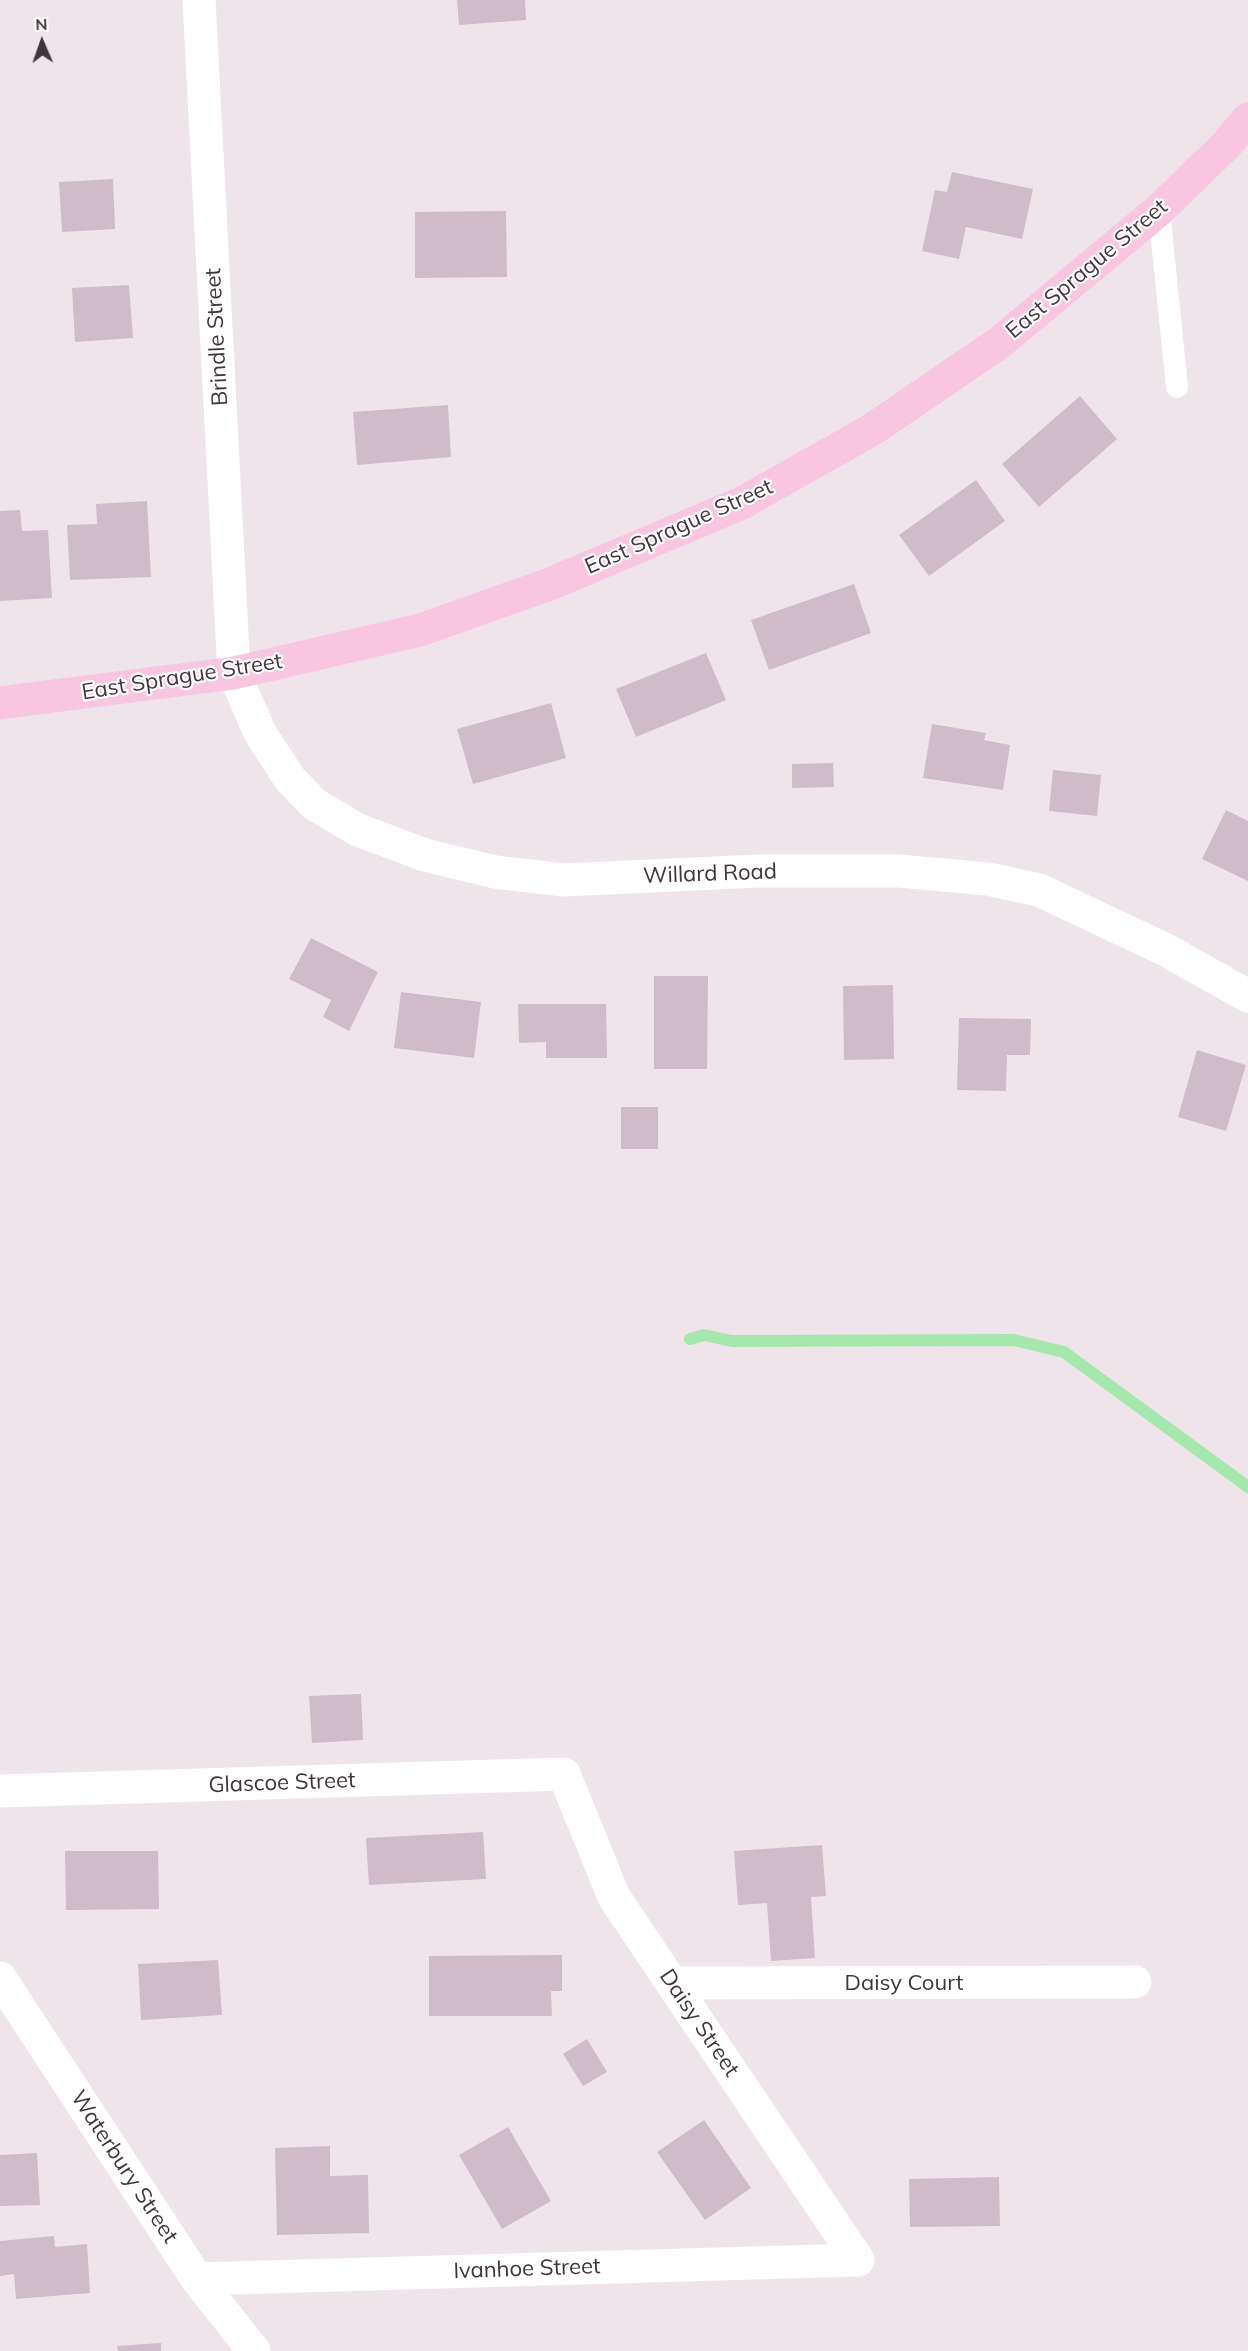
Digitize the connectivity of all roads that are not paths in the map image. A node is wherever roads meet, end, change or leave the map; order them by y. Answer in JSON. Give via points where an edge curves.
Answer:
{"nodes":[{"id":1,"x":199,"y":0,"type":"edge"},
{"id":2,"x":1248,"y":119,"type":"edge"},
{"id":3,"x":1160,"y":210,"type":"junction"},
{"id":4,"x":1177,"y":387,"type":"dead end"},
{"id":5,"x":234,"y":674,"type":"junction"},
{"id":6,"x":0,"y":703,"type":"edge"},
{"id":7,"x":1248,"y":996,"type":"edge"},
{"id":8,"x":564,"y":1774,"type":"joint"},
{"id":9,"x":0,"y":1791,"type":"edge"},
{"id":10,"x":0,"y":1978,"type":"edge"},
{"id":11,"x":1136,"y":1982,"type":"dead end"},
{"id":12,"x":672,"y":1983,"type":"junction"},
{"id":13,"x":858,"y":2260,"type":"joint"},
{"id":14,"x":197,"y":2279,"type":"junction"},
{"id":15,"x":254,"y":2351,"type":"edge"}],
"edges":[{"from":1,"to":5,"type":"street","name":"Brindle Street"},
{"from":2,"to":3,"type":"street","name":"East Sprague Street"},
{"from":3,"to":4,"type":"lane"},
{"from":3,"to":5,"type":"street","name":"East Sprague Street","via":[[999,343],[873,429],[742,503],[550,584],[420,630]]},
{"from":5,"to":6,"type":"street","name":"East Sprague Street"},
{"from":5,"to":7,"type":"street","name":"Willard Road","via":[[260,733],[290,779],[314,804],[358,830],[425,855],[495,872],[564,880],[758,871],[899,871],[988,879],[1040,890],[1166,950]]},
{"from":8,"to":9,"type":"street","name":"Glascoe Street"},
{"from":8,"to":12,"type":"street","name":"Daisy Street","via":[[614,1897]]},
{"from":10,"to":14,"type":"street","name":"Waterbury Street"},
{"from":11,"to":12,"type":"street","name":"Daisy Court"},
{"from":12,"to":13,"type":"street","name":"Daisy Street"},
{"from":13,"to":14,"type":"street","name":"Ivanhoe Street"},
{"from":14,"to":15,"type":"street","name":"Waterbury Street"}]}
